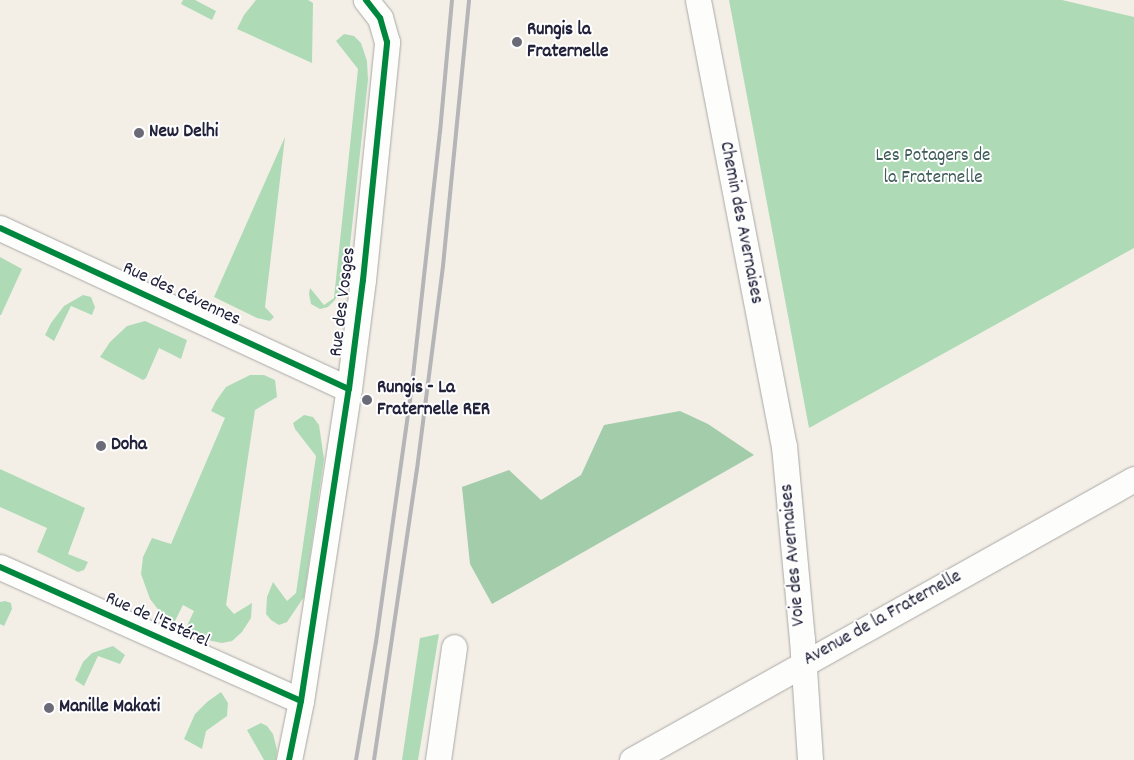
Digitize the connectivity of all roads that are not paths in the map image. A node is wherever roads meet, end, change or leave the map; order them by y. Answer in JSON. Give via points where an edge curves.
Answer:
{"nodes":[{"id":1,"x":366,"y":0,"type":"edge"},
{"id":2,"x":698,"y":0,"type":"edge"},
{"id":3,"x":0,"y":228,"type":"edge"},
{"id":4,"x":349,"y":389,"type":"junction"},
{"id":5,"x":784,"y":446,"type":"joint"},
{"id":6,"x":1134,"y":478,"type":"edge"},
{"id":7,"x":0,"y":567,"type":"edge"},
{"id":8,"x":454,"y":647,"type":"dead end"},
{"id":9,"x":804,"y":664,"type":"junction"},
{"id":10,"x":302,"y":701,"type":"junction"},
{"id":11,"x":289,"y":760,"type":"edge"},
{"id":12,"x":438,"y":760,"type":"edge"},
{"id":13,"x":632,"y":760,"type":"edge"},
{"id":14,"x":810,"y":760,"type":"edge"}],
"edges":[{"from":1,"to":4,"type":"street","name":"Rue des Vosges","via":[[380,18],[387,42]]},
{"from":2,"to":5,"type":"street","name":"Chemin des Avernaises"},
{"from":3,"to":4,"type":"street","name":"Rue des Cévennes"},
{"from":4,"to":10,"type":"street","name":"Rue des Vosges"},
{"from":5,"to":9,"type":"street","name":"Voie des Avernaises"},
{"from":6,"to":9,"type":"street","name":"Avenue de la Fraternelle"},
{"from":7,"to":10,"type":"street","name":"Rue de l'Estérel"},
{"from":8,"to":12,"type":"street"},
{"from":9,"to":13,"type":"street","name":"Avenue de la Fraternelle"},
{"from":9,"to":14,"type":"street","name":"Voie des Avernaises"},
{"from":10,"to":11,"type":"street","name":"Rue des Vosges"}]}
